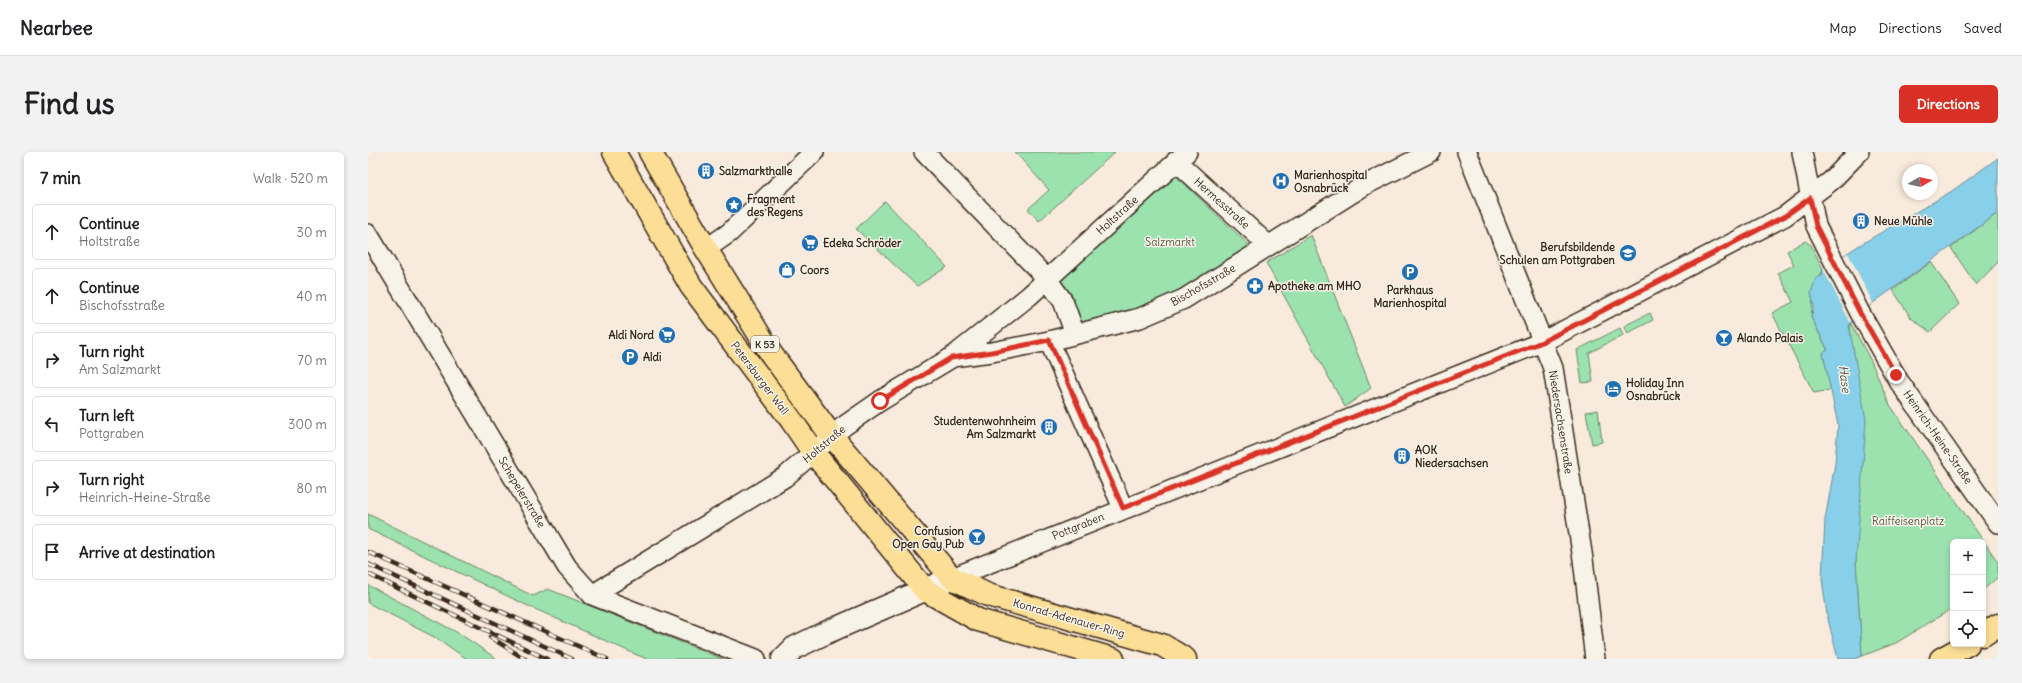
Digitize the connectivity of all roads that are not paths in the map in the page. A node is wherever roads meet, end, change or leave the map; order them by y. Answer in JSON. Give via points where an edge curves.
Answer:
{"nodes":[{"id":1,"x":614,"y":152,"type":"edge"},
{"id":2,"x":650,"y":152,"type":"edge"},
{"id":3,"x":814,"y":152,"type":"edge"},
{"id":4,"x":924,"y":152,"type":"edge"},
{"id":5,"x":1431,"y":152,"type":"edge"},
{"id":6,"x":1468,"y":152,"type":"edge"},
{"id":7,"x":1802,"y":152,"type":"edge"},
{"id":8,"x":1859,"y":152,"type":"edge"},
{"id":9,"x":1181,"y":157,"type":"edge"},
{"id":10,"x":1810,"y":198,"type":"junction"},
{"id":11,"x":368,"y":234,"type":"edge"},
{"id":12,"x":1268,"y":245,"type":"junction"},
{"id":13,"x":706,"y":249,"type":"junction"},
{"id":14,"x":1047,"y":279,"type":"junction"},
{"id":15,"x":1075,"y":334,"type":"junction"},
{"id":16,"x":1049,"y":340,"type":"junction"},
{"id":17,"x":1542,"y":342,"type":"junction"},
{"id":18,"x":951,"y":358,"type":"junction"},
{"id":19,"x":831,"y":435,"type":"junction"},
{"id":20,"x":813,"y":452,"type":"junction"},
{"id":21,"x":1123,"y":508,"type":"junction"},
{"id":22,"x":1998,"y":523,"type":"edge"},
{"id":23,"x":952,"y":578,"type":"junction"},
{"id":24,"x":925,"y":590,"type":"junction"},
{"id":25,"x":592,"y":595,"type":"junction"},
{"id":26,"x":1998,"y":626,"type":"edge"},
{"id":27,"x":1986,"y":633,"type":"edge"},
{"id":28,"x":1963,"y":647,"type":"edge"},
{"id":29,"x":756,"y":659,"type":"edge"},
{"id":30,"x":783,"y":659,"type":"edge"},
{"id":31,"x":1114,"y":659,"type":"edge"},
{"id":32,"x":1185,"y":659,"type":"edge"},
{"id":33,"x":1595,"y":659,"type":"edge"},
{"id":34,"x":1941,"y":659,"type":"edge"}],
"edges":[{"from":1,"to":20,"type":"main road","name":"Petersburger Wall","number":"K 53","via":[[691,286]]},
{"from":2,"to":13,"type":"main road","name":"Petersburger Wall","number":"K 53"},
{"from":3,"to":13,"type":"street","via":[[729,233]]},
{"from":4,"to":14,"type":"street"},
{"from":5,"to":12,"type":"street","name":"Bischofsstraße","via":[[1365,185]]},
{"from":6,"to":17,"type":"street","name":"Niedersachsenstraße"},
{"from":7,"to":10,"type":"street","name":"Heinrich-Heine-Straße"},
{"from":8,"to":10,"type":"street","name":"Pottgraben"},
{"from":9,"to":12,"type":"street","name":"Hermesstraße"},
{"from":9,"to":14,"type":"street","name":"Holtstraße"},
{"from":10,"to":17,"type":"street","name":"Pottgraben","via":[[1785,216]]},
{"from":10,"to":22,"type":"street","name":"Heinrich-Heine-Straße","via":[[1816,226],[1860,313],[1898,380]]},
{"from":11,"to":25,"type":"street","name":"Schepelerstraße","via":[[566,567]]},
{"from":12,"to":15,"type":"street","name":"Bischofsstraße","via":[[1184,299],[1140,318]]},
{"from":13,"to":19,"type":"main road","name":"Petersburger Wall","number":"K 53","via":[[772,354]]},
{"from":14,"to":15,"type":"street","via":[[1063,301]]},
{"from":14,"to":18,"type":"street","name":"Holtstraße"},
{"from":15,"to":16,"type":"street","name":"Bischofsstraße"},
{"from":16,"to":18,"type":"street","name":"Bischofsstraße"},
{"from":16,"to":21,"type":"street"},
{"from":17,"to":21,"type":"street","name":"Pottgraben"},
{"from":17,"to":33,"type":"street","name":"Niedersachsenstraße","via":[[1553,368],[1583,559]]},
{"from":18,"to":19,"type":"street","name":"Holtstraße","via":[[880,401]]},
{"from":19,"to":20,"type":"street","name":"Holtstraße"},
{"from":19,"to":23,"type":"main road","name":"Petersburger Wall","number":"K 53"},
{"from":20,"to":24,"type":"main road","name":"Petersburger Wall","number":"K 53"},
{"from":20,"to":25,"type":"street","name":"Holtstraße","via":[[785,477]]},
{"from":21,"to":23,"type":"street","name":"Pottgraben"},
{"from":23,"to":24,"type":"main road","name":"Pottgraben"},
{"from":23,"to":32,"type":"main road","name":"Konrad-Adenauer-Ring","via":[[988,595],[1162,645]]},
{"from":24,"to":30,"type":"main road","name":"Pottgraben","via":[[794,648]]},
{"from":24,"to":31,"type":"main road","via":[[978,620]]},
{"from":25,"to":29,"type":"street","name":"Schepelerstraße"},
{"from":26,"to":27,"type":"main road"},
{"from":28,"to":34,"type":"main road"}]}
